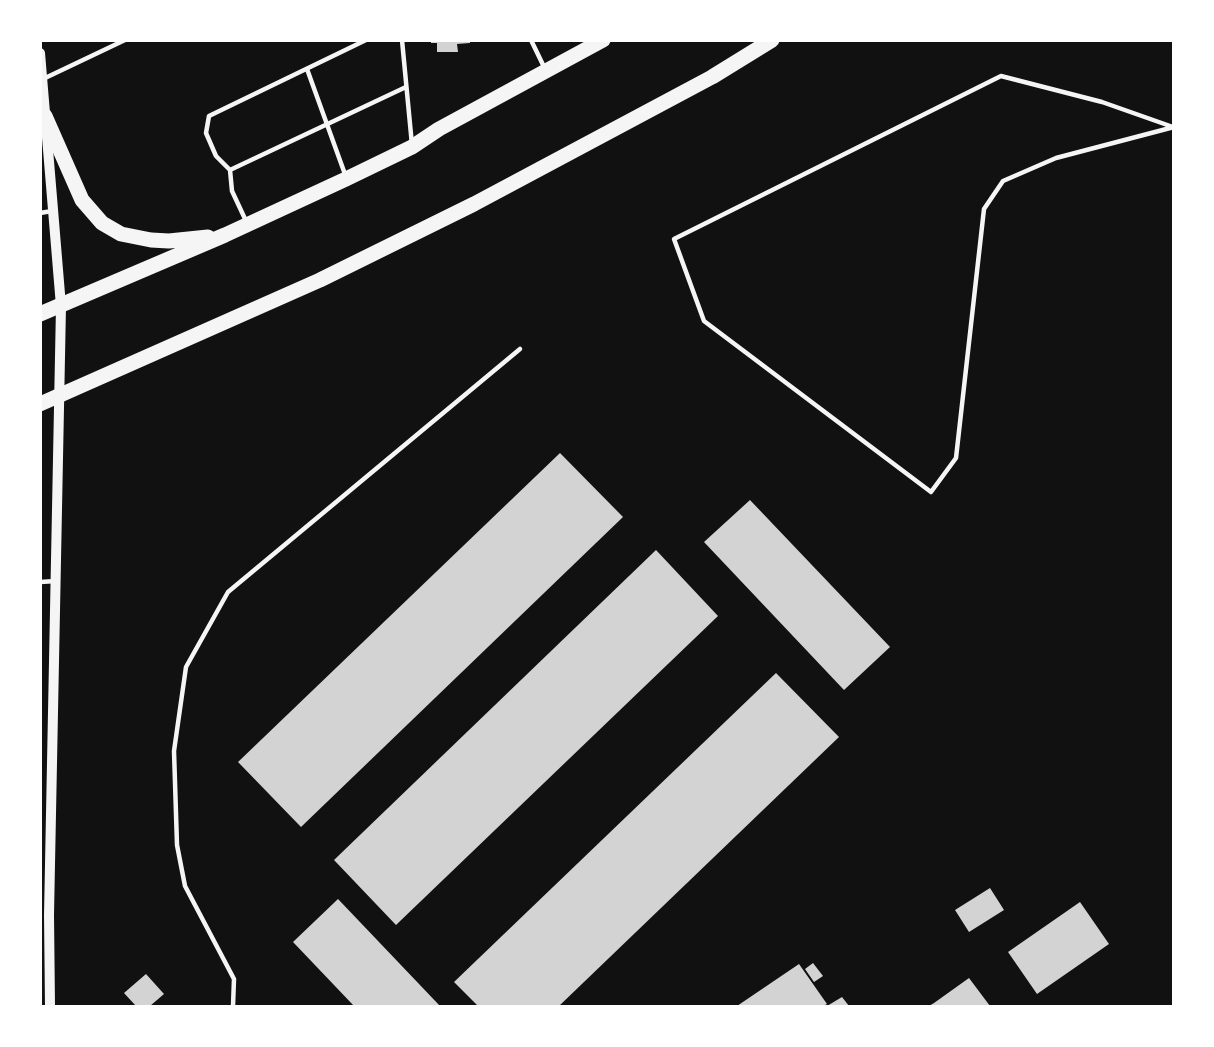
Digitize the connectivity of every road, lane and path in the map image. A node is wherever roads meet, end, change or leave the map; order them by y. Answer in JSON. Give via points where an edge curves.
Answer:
{"nodes":[{"id":1,"x":125,"y":40,"type":"edge"},
{"id":2,"x":366,"y":40,"type":"edge"},
{"id":3,"x":402,"y":40,"type":"edge"},
{"id":4,"x":531,"y":40,"type":"edge"},
{"id":5,"x":603,"y":40,"type":"edge"},
{"id":6,"x":772,"y":40,"type":"edge"},
{"id":7,"x":40,"y":53,"type":"edge"},
{"id":8,"x":307,"y":69,"type":"junction"},
{"id":9,"x":546,"y":71,"type":"junction"},
{"id":10,"x":43,"y":79,"type":"junction"},
{"id":11,"x":406,"y":87,"type":"junction"},
{"id":12,"x":45,"y":116,"type":"junction"},
{"id":13,"x":326,"y":125,"type":"junction"},
{"id":14,"x":1173,"y":127,"type":"edge"},
{"id":15,"x":412,"y":147,"type":"junction"},
{"id":16,"x":230,"y":170,"type":"junction"},
{"id":17,"x":346,"y":180,"type":"junction"},
{"id":18,"x":54,"y":210,"type":"junction"},
{"id":19,"x":40,"y":213,"type":"edge"},
{"id":20,"x":247,"y":225,"type":"junction"},
{"id":21,"x":225,"y":235,"type":"junction"},
{"id":22,"x":61,"y":306,"type":"junction"},
{"id":23,"x":40,"y":314,"type":"edge"},
{"id":24,"x":520,"y":349,"type":"dead end"},
{"id":25,"x":61,"y":396,"type":"junction"},
{"id":26,"x":40,"y":404,"type":"edge"},
{"id":27,"x":57,"y":581,"type":"junction"},
{"id":28,"x":40,"y":582,"type":"edge"},
{"id":29,"x":50,"y":1006,"type":"edge"},
{"id":30,"x":233,"y":1006,"type":"edge"}],
"edges":[{"from":1,"to":10,"type":"lane"},
{"from":2,"to":8,"type":"lane"},
{"from":3,"to":11,"type":"lane"},
{"from":4,"to":9,"type":"lane"},
{"from":5,"to":9,"type":"main road"},
{"from":6,"to":25,"type":"main road","via":[[712,77],[474,204],[320,280]]},
{"from":7,"to":10,"type":"street"},
{"from":8,"to":13,"type":"lane"},
{"from":8,"to":16,"type":"lane","via":[[209,116],[206,133],[216,156]]},
{"from":9,"to":15,"type":"main road"},
{"from":10,"to":12,"type":"street"},
{"from":11,"to":13,"type":"lane"},
{"from":11,"to":15,"type":"lane"},
{"from":12,"to":18,"type":"street"},
{"from":12,"to":21,"type":"main road","via":[[82,201],[102,223],[121,234],[151,240]]},
{"from":13,"to":16,"type":"lane"},
{"from":13,"to":17,"type":"lane"},
{"from":14,"to":14,"type":"lane","via":[[1102,102],[1001,76],[674,239],[704,321],[932,492],[956,458],[984,209],[1003,181],[1056,158]]},
{"from":15,"to":17,"type":"main road"},
{"from":16,"to":20,"type":"lane","via":[[232,191]]},
{"from":17,"to":20,"type":"main road"},
{"from":18,"to":19,"type":"lane"},
{"from":18,"to":22,"type":"street"},
{"from":20,"to":21,"type":"main road"},
{"from":21,"to":22,"type":"main road"},
{"from":22,"to":23,"type":"main road"},
{"from":22,"to":25,"type":"street"},
{"from":24,"to":30,"type":"lane","via":[[228,592],[186,667],[174,751],[177,845],[185,886],[234,979]]},
{"from":25,"to":26,"type":"main road"},
{"from":25,"to":27,"type":"street"},
{"from":27,"to":28,"type":"lane"},
{"from":27,"to":29,"type":"street"}]}
